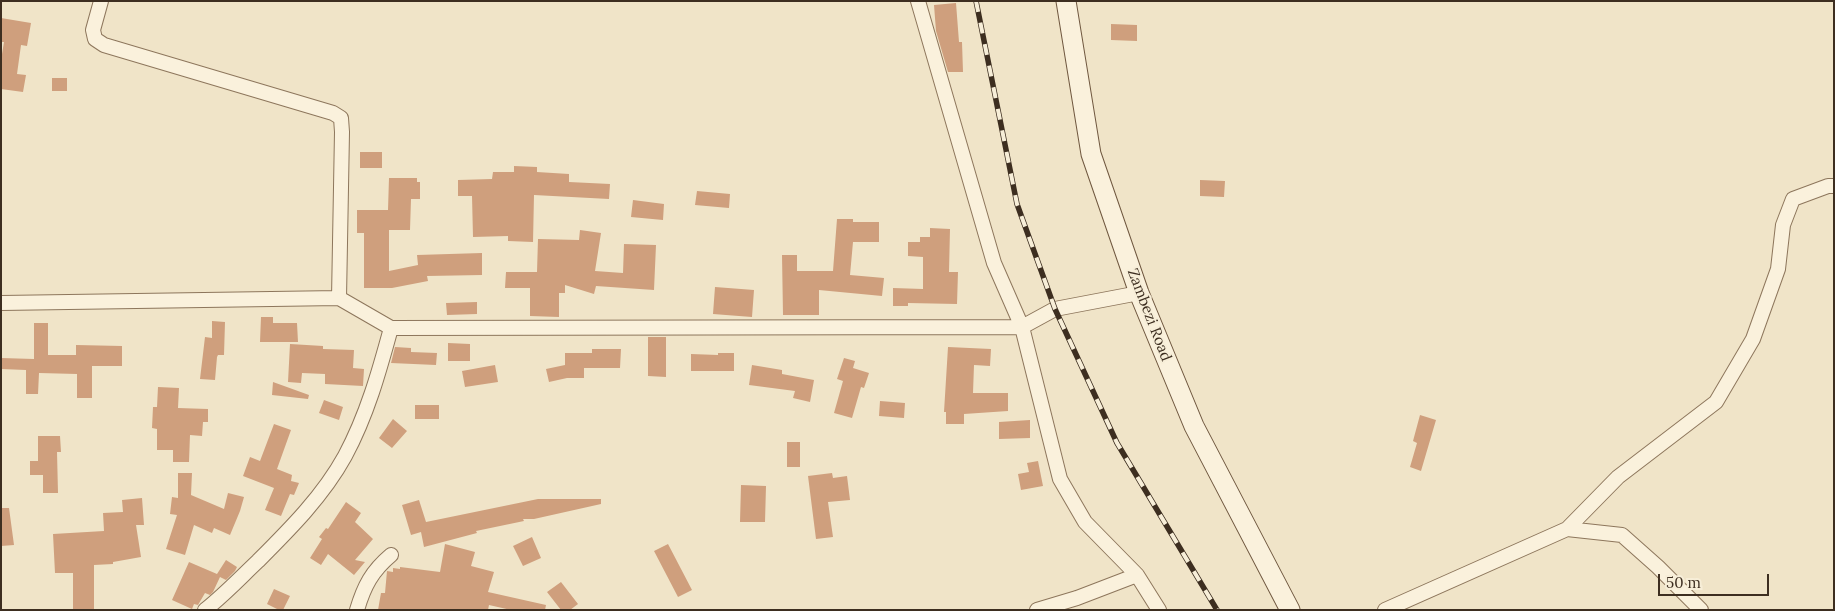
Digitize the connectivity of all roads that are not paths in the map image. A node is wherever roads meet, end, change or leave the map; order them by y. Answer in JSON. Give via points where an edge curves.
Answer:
{"nodes":[{"id":1,"x":101,"y":1,"type":"edge"},
{"id":2,"x":918,"y":1,"type":"edge"},
{"id":3,"x":1066,"y":1,"type":"edge"},
{"id":4,"x":1834,"y":186,"type":"edge"},
{"id":5,"x":1139,"y":293,"type":"junction"},
{"id":6,"x":339,"y":298,"type":"junction"},
{"id":7,"x":1,"y":303,"type":"edge"},
{"id":8,"x":1022,"y":327,"type":"junction"},
{"id":9,"x":391,"y":328,"type":"junction"},
{"id":10,"x":1567,"y":529,"type":"junction"},
{"id":11,"x":391,"y":555,"type":"dead end"},
{"id":12,"x":1137,"y":575,"type":"junction"},
{"id":13,"x":205,"y":610,"type":"edge"},
{"id":14,"x":357,"y":610,"type":"edge"},
{"id":15,"x":1037,"y":610,"type":"edge"},
{"id":16,"x":1159,"y":610,"type":"edge"},
{"id":17,"x":1290,"y":610,"type":"edge"},
{"id":18,"x":1385,"y":610,"type":"edge"},
{"id":19,"x":1701,"y":610,"type":"edge"}],
"edges":[{"from":1,"to":6,"type":"street","via":[[93,30],[94,39],[104,45],[333,113],[340,118]]},
{"from":2,"to":8,"type":"street","via":[[994,263]]},
{"from":3,"to":5,"type":"main road","name":"Zambezi Road","via":[[1091,154]]},
{"from":4,"to":10,"type":"street","via":[[1793,199],[1783,225],[1778,269],[1753,339],[1716,402],[1618,477]]},
{"from":5,"to":8,"type":"street","via":[[1055,309]]},
{"from":5,"to":17,"type":"main road","name":"Zambezi Road","via":[[1194,426]]},
{"from":6,"to":7,"type":"street"},
{"from":6,"to":9,"type":"street"},
{"from":8,"to":9,"type":"street"},
{"from":8,"to":12,"type":"street","via":[[1060,479],[1085,522]]},
{"from":9,"to":13,"type":"street","via":[[366,411],[330,479],[296,524]]},
{"from":10,"to":18,"type":"street"},
{"from":10,"to":19,"type":"street","via":[[1622,534]]},
{"from":11,"to":14,"type":"street","via":[[372,574]]},
{"from":12,"to":15,"type":"street"},
{"from":12,"to":16,"type":"street"}]}
